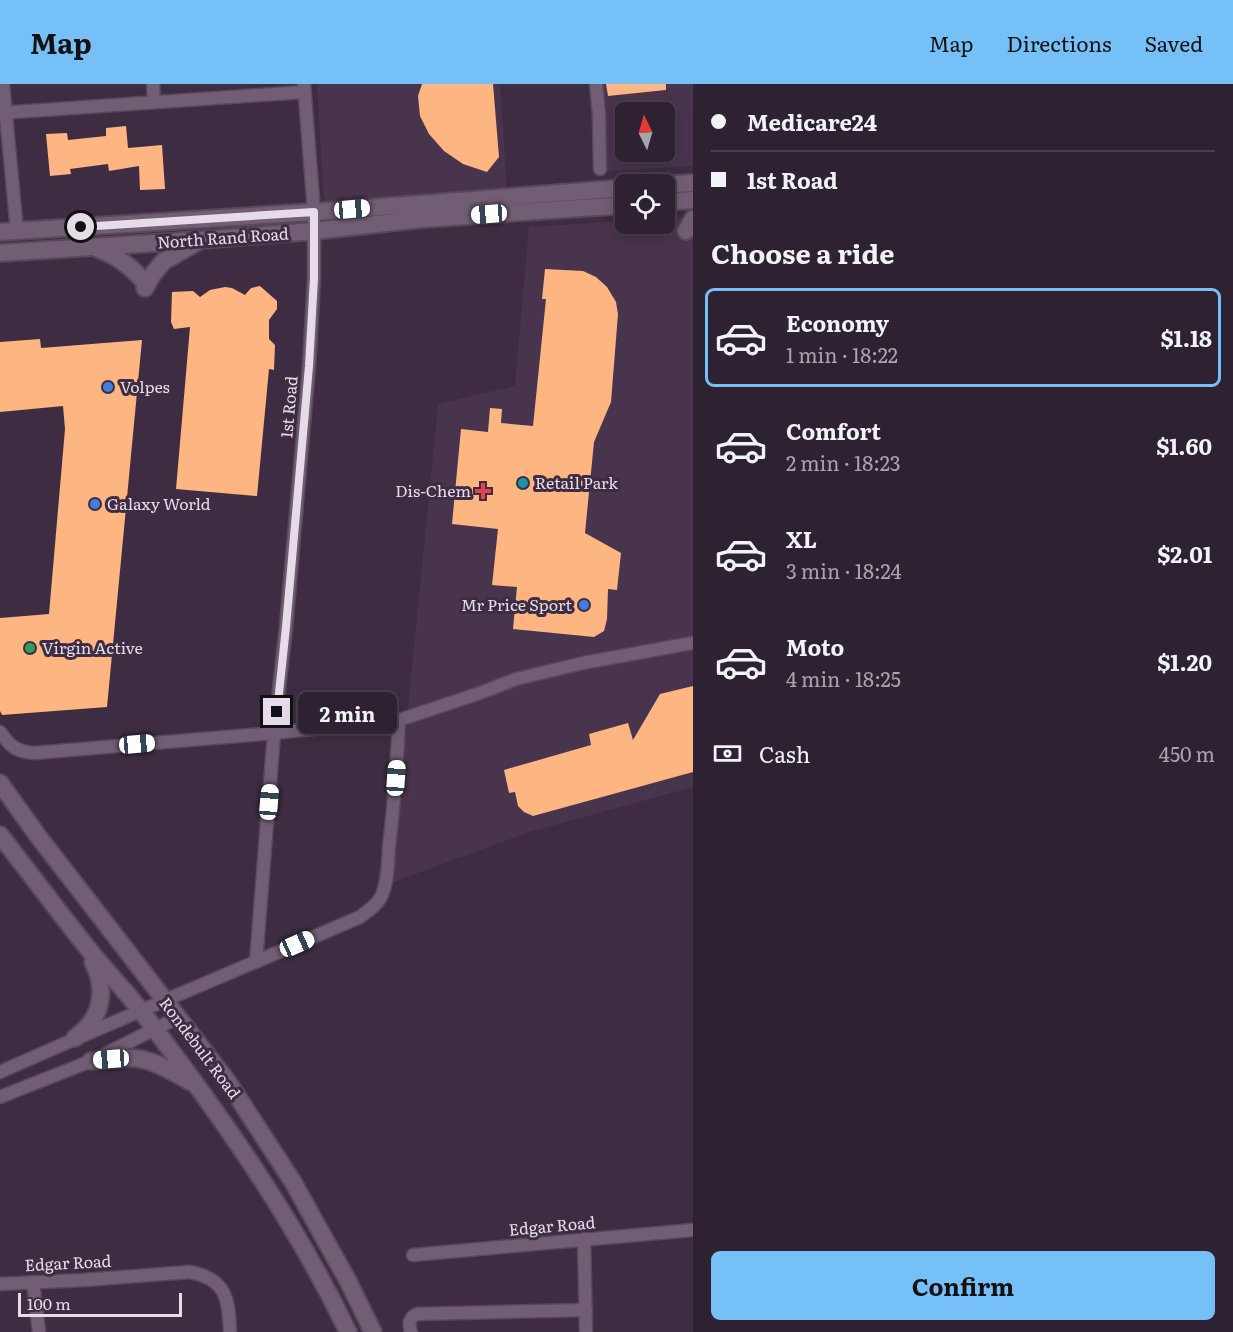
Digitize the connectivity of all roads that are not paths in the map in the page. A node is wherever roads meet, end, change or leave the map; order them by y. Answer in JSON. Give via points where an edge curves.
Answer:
{"nodes":[{"id":1,"x":3,"y":84,"type":"edge"},
{"id":2,"x":153,"y":84,"type":"edge"},
{"id":3,"x":596,"y":84,"type":"edge"},
{"id":4,"x":304,"y":88,"type":"edge"},
{"id":5,"x":154,"y":102,"type":"junction"},
{"id":6,"x":3,"y":113,"type":"edge"},
{"id":7,"x":600,"y":169,"type":"dead end"},
{"id":8,"x":693,"y":183,"type":"edge"},
{"id":9,"x":675,"y":184,"type":"edge"},
{"id":10,"x":615,"y":189,"type":"edge"},
{"id":11,"x":693,"y":200,"type":"edge"},
{"id":12,"x":675,"y":201,"type":"edge"},
{"id":13,"x":615,"y":206,"type":"edge"},
{"id":14,"x":314,"y":212,"type":"junction"},
{"id":15,"x":17,"y":231,"type":"junction"},
{"id":16,"x":314,"y":231,"type":"junction"},
{"id":17,"x":0,"y":232,"type":"edge"},
{"id":18,"x":200,"y":240,"type":"junction"},
{"id":19,"x":91,"y":247,"type":"junction"},
{"id":20,"x":0,"y":253,"type":"edge"},
{"id":21,"x":693,"y":643,"type":"edge"},
{"id":22,"x":399,"y":720,"type":"junction"},
{"id":23,"x":0,"y":732,"type":"edge"},
{"id":24,"x":274,"y":733,"type":"junction"},
{"id":25,"x":0,"y":783,"type":"edge"},
{"id":26,"x":0,"y":835,"type":"edge"},
{"id":27,"x":87,"y":947,"type":"junction"},
{"id":28,"x":256,"y":962,"type":"junction"},
{"id":29,"x":164,"y":1000,"type":"junction"},
{"id":30,"x":141,"y":1011,"type":"junction"},
{"id":31,"x":177,"y":1018,"type":"junction"},
{"id":32,"x":155,"y":1030,"type":"junction"},
{"id":33,"x":75,"y":1038,"type":"junction"},
{"id":34,"x":91,"y":1060,"type":"junction"},
{"id":35,"x":0,"y":1072,"type":"edge"},
{"id":36,"x":200,"y":1088,"type":"junction"},
{"id":37,"x":0,"y":1097,"type":"edge"},
{"id":38,"x":693,"y":1230,"type":"edge"},
{"id":39,"x":584,"y":1239,"type":"junction"},
{"id":40,"x":414,"y":1255,"type":"dead end"},
{"id":41,"x":33,"y":1282,"type":"junction"},
{"id":42,"x":0,"y":1284,"type":"edge"},
{"id":43,"x":586,"y":1310,"type":"junction"},
{"id":44,"x":39,"y":1332,"type":"edge"},
{"id":45,"x":230,"y":1332,"type":"edge"},
{"id":46,"x":348,"y":1332,"type":"edge"},
{"id":47,"x":373,"y":1332,"type":"edge"},
{"id":48,"x":411,"y":1332,"type":"edge"},
{"id":49,"x":586,"y":1332,"type":"edge"}],
"edges":[{"from":1,"to":6,"type":"street"},
{"from":2,"to":5,"type":"street"},
{"from":3,"to":7,"type":"street"},
{"from":4,"to":5,"type":"street"},
{"from":4,"to":14,"type":"street","name":"1st Road"},
{"from":5,"to":6,"type":"street"},
{"from":6,"to":15,"type":"street"},
{"from":8,"to":9,"type":"main road"},
{"from":10,"to":14,"type":"main road","name":"North Rand Road"},
{"from":11,"to":12,"type":"main road"},
{"from":13,"to":16,"type":"main road","name":"North Rand Road"},
{"from":14,"to":15,"type":"main road","name":"North Rand Road"},
{"from":14,"to":16,"type":"street","name":"1st Road"},
{"from":15,"to":17,"type":"main road","name":"North Rand Road"},
{"from":16,"to":18,"type":"main road","name":"North Rand Road"},
{"from":16,"to":24,"type":"street","name":"1st Road","via":[[309,366]]},
{"from":18,"to":19,"type":"main road","name":"North Rand Road"},
{"from":18,"to":19,"type":"main road","via":[[164,261],[145,285],[120,258]]},
{"from":19,"to":20,"type":"main road","name":"North Rand Road"},
{"from":21,"to":22,"type":"street","via":[[525,676]]},
{"from":22,"to":24,"type":"street"},
{"from":22,"to":28,"type":"street","via":[[389,849],[380,898],[360,916]]},
{"from":23,"to":24,"type":"street","via":[[16,750],[34,753]]},
{"from":24,"to":28,"type":"street","name":"1st Road"},
{"from":25,"to":29,"type":"main road","name":"Rondebult Road"},
{"from":26,"to":27,"type":"main road","name":"Rondebult Road"},
{"from":27,"to":30,"type":"main road","name":"Rondebult Road"},
{"from":27,"to":33,"type":"main road","via":[[101,981],[100,1001],[91,1023]]},
{"from":28,"to":29,"type":"street"},
{"from":29,"to":30,"type":"street"},
{"from":29,"to":31,"type":"main road","name":"Rondebult Road"},
{"from":30,"to":32,"type":"main road","name":"Rondebult Road"},
{"from":30,"to":33,"type":"street"},
{"from":31,"to":32,"type":"street"},
{"from":31,"to":47,"type":"main road","name":"Rondebult Road","via":[[228,1082],[293,1182]]},
{"from":32,"to":34,"type":"street"},
{"from":32,"to":36,"type":"main road","name":"Rondebult Road"},
{"from":33,"to":35,"type":"street"},
{"from":34,"to":36,"type":"main road","via":[[147,1061]]},
{"from":34,"to":37,"type":"street"},
{"from":36,"to":46,"type":"main road","name":"Rondebult Road","via":[[269,1189],[328,1289]]},
{"from":38,"to":39,"type":"street","name":"Edgar Road"},
{"from":39,"to":40,"type":"street","name":"Edgar Road"},
{"from":39,"to":43,"type":"street"},
{"from":41,"to":42,"type":"street","name":"Edgar Road"},
{"from":41,"to":44,"type":"street"},
{"from":41,"to":45,"type":"street","name":"Edgar Road","via":[[189,1272],[215,1282],[226,1298]]},
{"from":43,"to":48,"type":"street","via":[[417,1314],[409,1321]]},
{"from":43,"to":49,"type":"street"}]}
